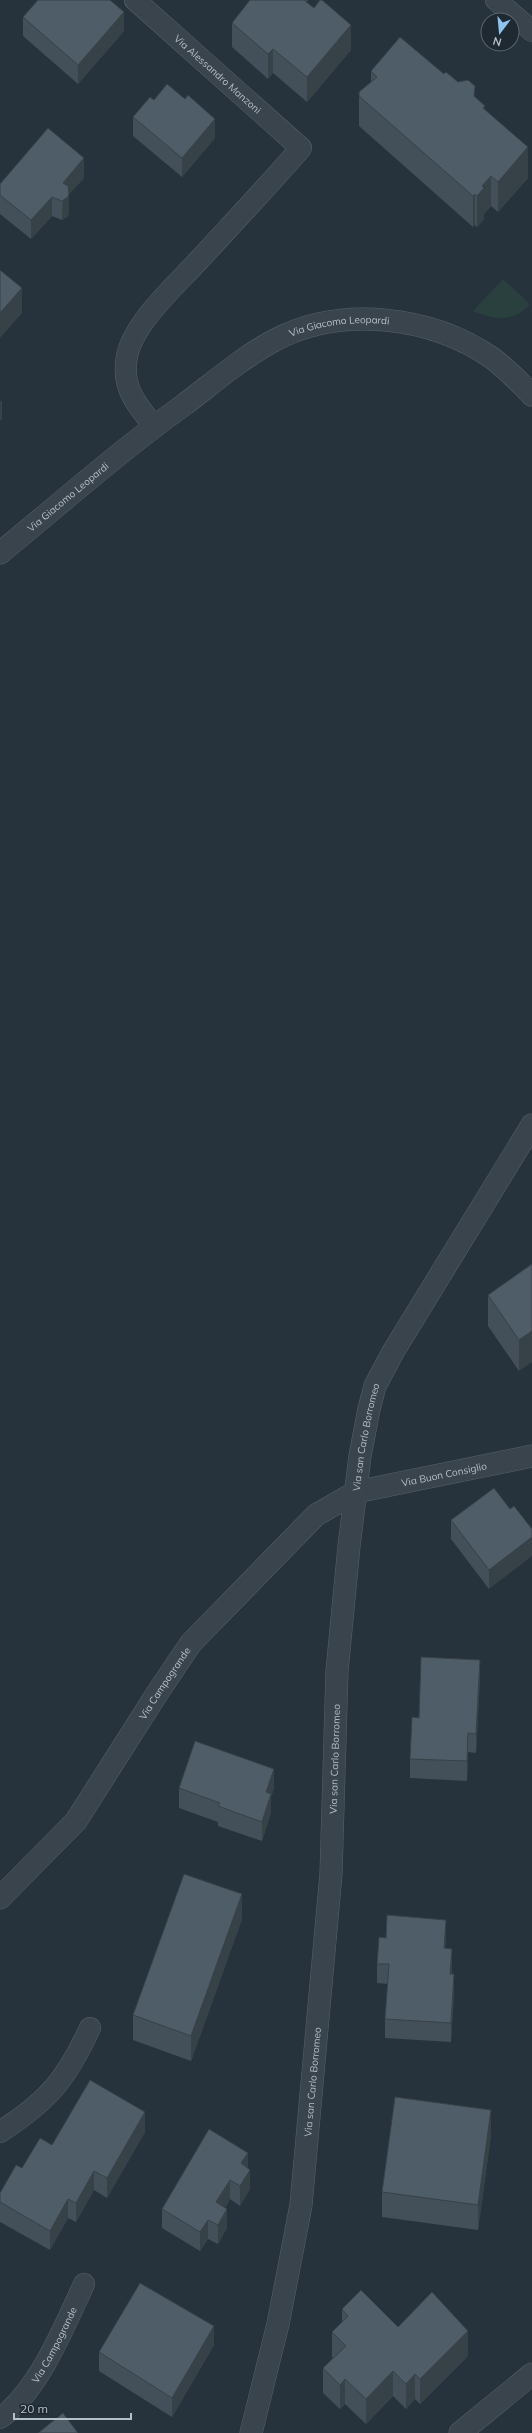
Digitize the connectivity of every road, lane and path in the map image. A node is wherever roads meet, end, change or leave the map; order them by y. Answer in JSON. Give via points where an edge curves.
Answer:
{"nodes":[{"id":1,"x":135,"y":0,"type":"edge"},
{"id":2,"x":496,"y":0,"type":"edge"},
{"id":3,"x":532,"y":31,"type":"edge"},
{"id":4,"x":532,"y":395,"type":"edge"},
{"id":5,"x":154,"y":426,"type":"junction"},
{"id":6,"x":0,"y":553,"type":"edge"},
{"id":7,"x":532,"y":1125,"type":"edge"},
{"id":8,"x":532,"y":1456,"type":"edge"},
{"id":9,"x":356,"y":1492,"type":"junction"},
{"id":10,"x":0,"y":1898,"type":"edge"},
{"id":11,"x":90,"y":2028,"type":"dead end"},
{"id":12,"x":0,"y":2132,"type":"edge"},
{"id":13,"x":84,"y":2284,"type":"dead end"},
{"id":14,"x":532,"y":2374,"type":"edge"},
{"id":15,"x":0,"y":2418,"type":"edge"},
{"id":16,"x":251,"y":2433,"type":"edge"},
{"id":17,"x":460,"y":2433,"type":"edge"}],
"edges":[{"from":1,"to":5,"type":"lane","name":"Via Alessandro Manzoni","via":[[301,148],[156,308],[132,341],[126,366],[128,389]]},
{"from":2,"to":3,"type":"lane"},
{"from":4,"to":5,"type":"street","name":"Via Giacomo Leopardi","via":[[492,358],[448,336],[397,322],[348,320],[310,327],[257,350]]},
{"from":5,"to":6,"type":"street","name":"Via Giacomo Leopardi"},
{"from":7,"to":9,"type":"street","name":"Via san Carlo Borromeo","via":[[393,1352],[375,1386],[364,1434]]},
{"from":8,"to":9,"type":"street","name":"Via Buon Consiglio"},
{"from":9,"to":10,"type":"street","name":"Via Campogrande","via":[[316,1515],[191,1644],[76,1821]]},
{"from":9,"to":16,"type":"street","name":"Via san Carlo Borromeo","via":[[337,1671],[331,1874],[300,2204],[278,2324]]},
{"from":11,"to":12,"type":"lane","via":[[72,2065],[52,2092]]},
{"from":13,"to":15,"type":"lane","name":"Via Campogrande","via":[[56,2344],[40,2371],[21,2397]]},
{"from":14,"to":17,"type":"street"}]}
